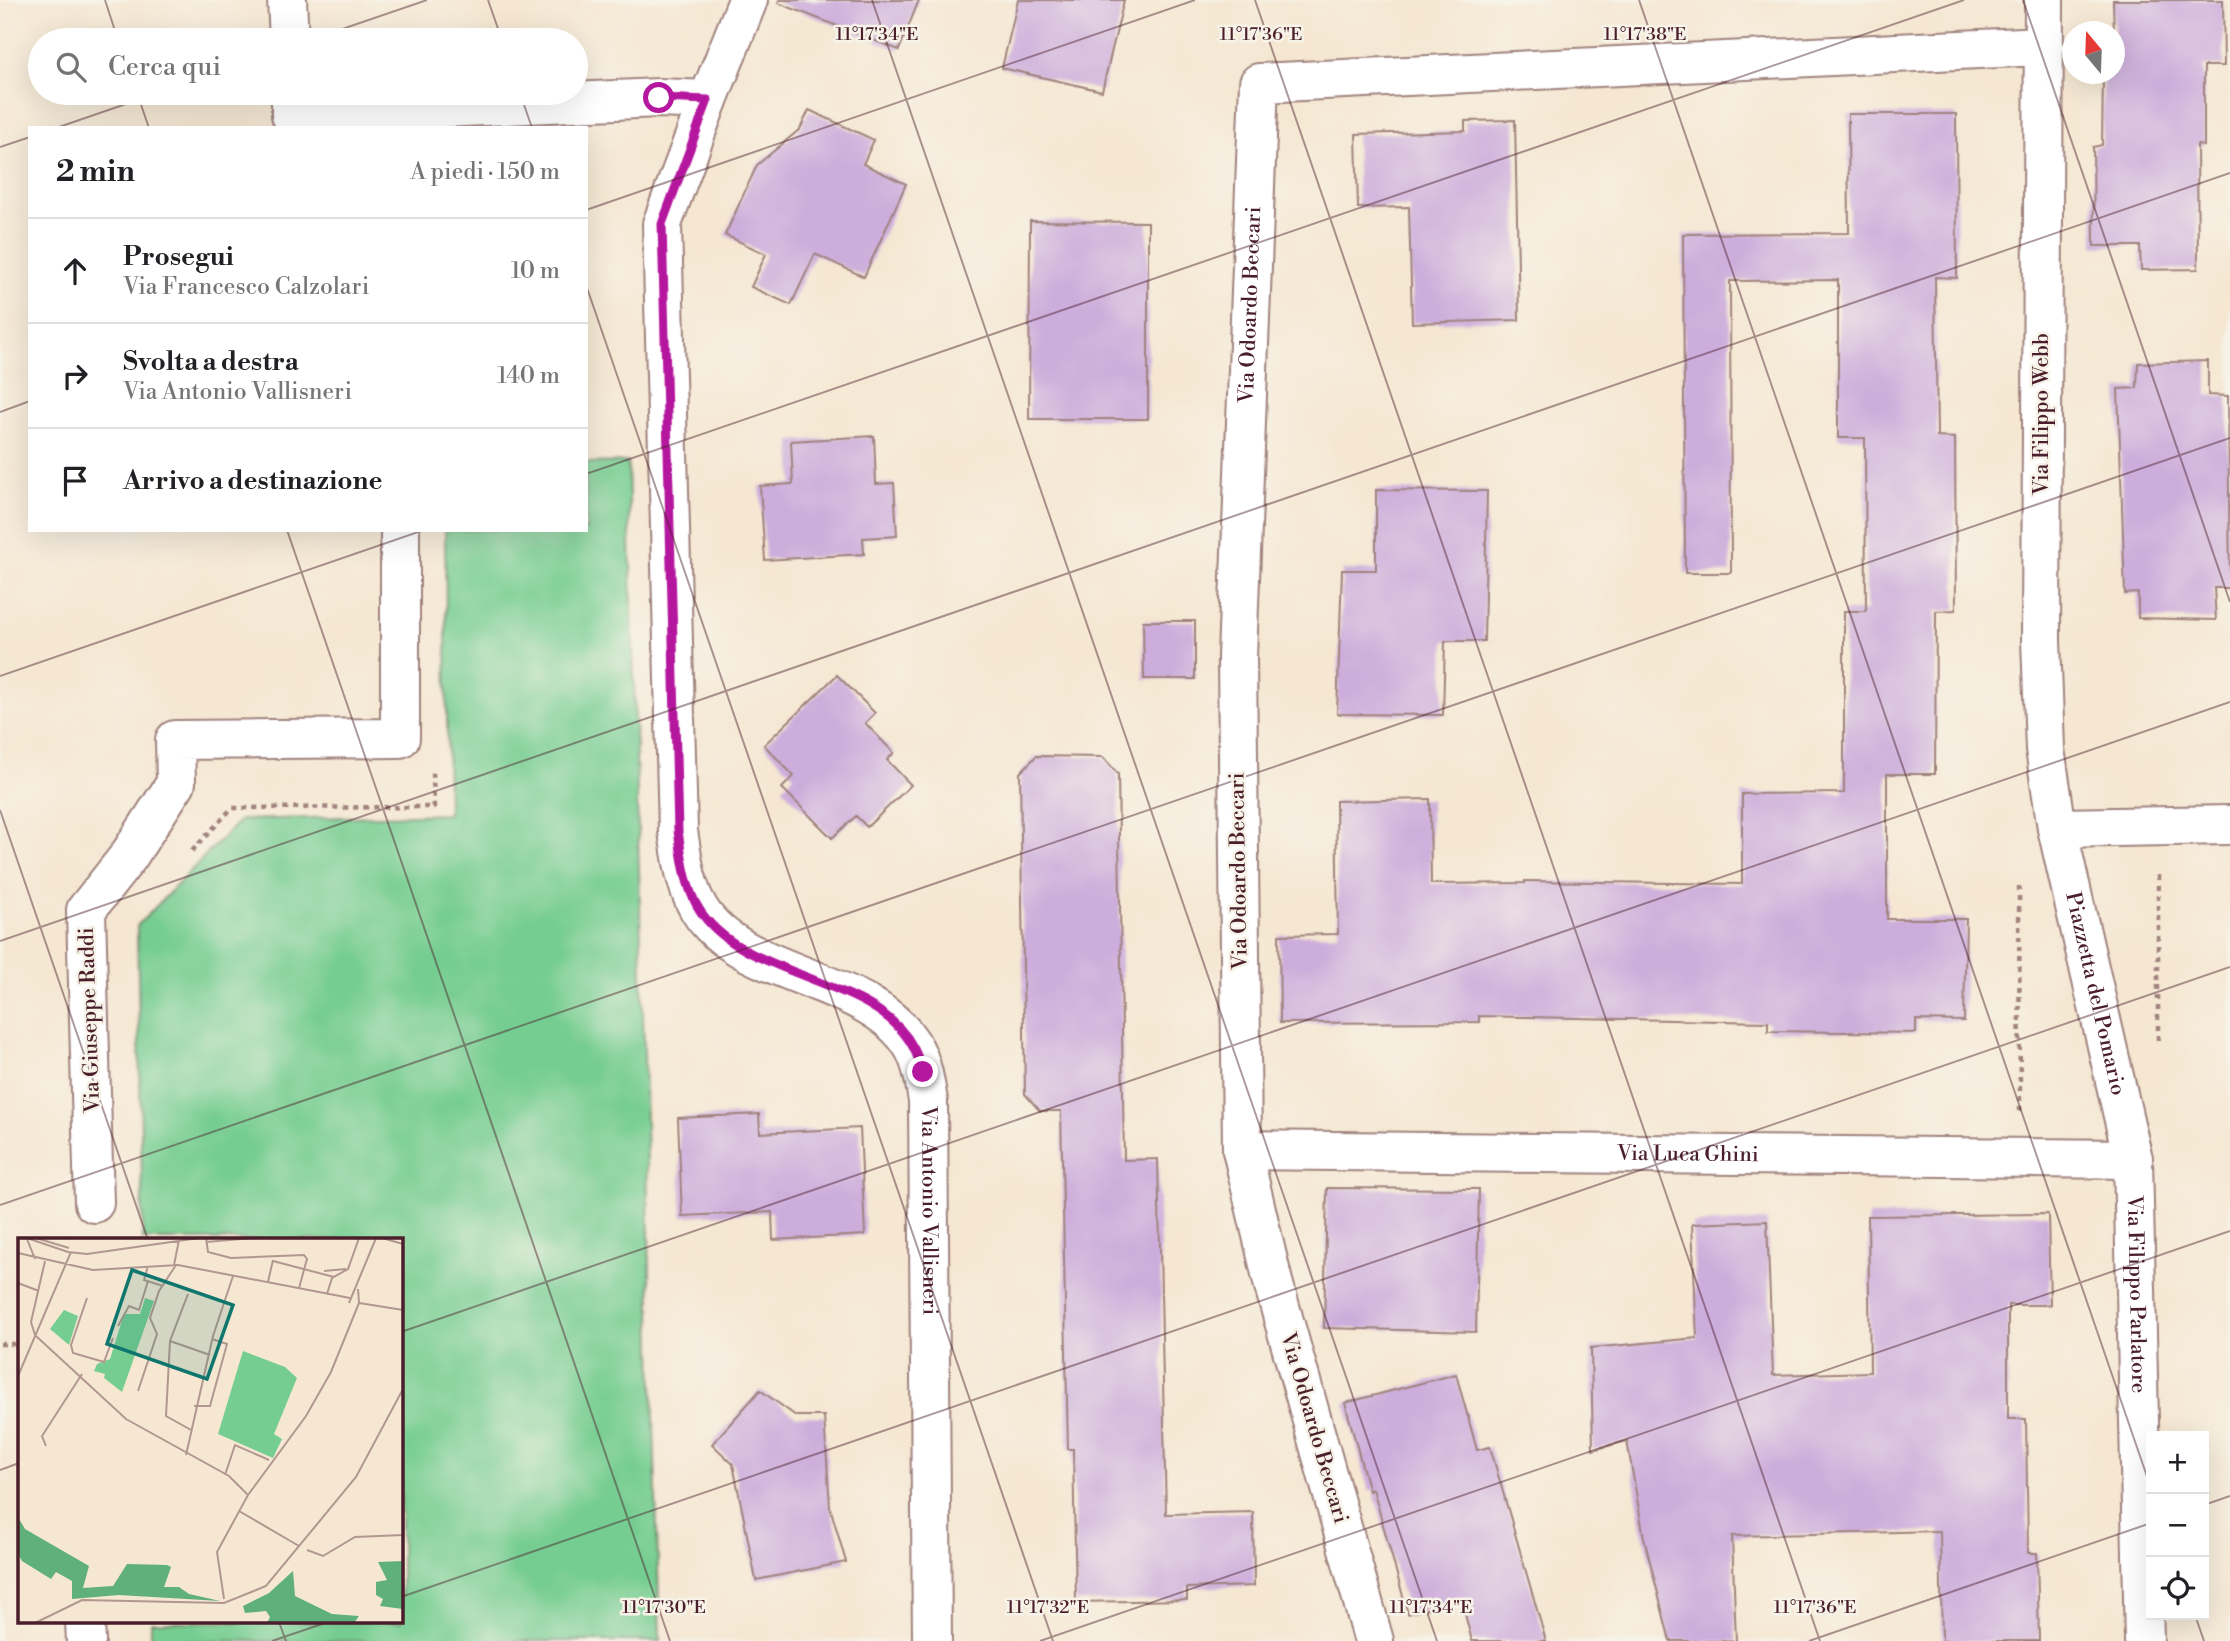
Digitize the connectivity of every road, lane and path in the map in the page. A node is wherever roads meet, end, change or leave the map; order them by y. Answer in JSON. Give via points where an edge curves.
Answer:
{"nodes":[{"id":1,"x":287,"y":0,"type":"edge"},
{"id":2,"x":748,"y":0,"type":"edge"},
{"id":3,"x":2044,"y":0,"type":"edge"},
{"id":4,"x":288,"y":28,"type":"edge"},
{"id":5,"x":2043,"y":46,"type":"junction"},
{"id":6,"x":708,"y":100,"type":"junction"},
{"id":7,"x":588,"y":103,"type":"edge"},
{"id":8,"x":291,"y":105,"type":"edge"},
{"id":9,"x":568,"y":105,"type":"edge"},
{"id":10,"x":387,"y":119,"type":"edge"},
{"id":11,"x":400,"y":532,"type":"edge"},
{"id":12,"x":433,"y":765,"type":"dead end"},
{"id":13,"x":2230,"y":825,"type":"edge"},
{"id":14,"x":2057,"y":828,"type":"junction"},
{"id":15,"x":189,"y":855,"type":"dead end"},
{"id":16,"x":1242,"y":1150,"type":"junction"},
{"id":17,"x":2133,"y":1159,"type":"junction"},
{"id":18,"x":94,"y":1203,"type":"dead end"},
{"id":19,"x":0,"y":1344,"type":"edge"},
{"id":20,"x":18,"y":1344,"type":"edge"},
{"id":21,"x":933,"y":1641,"type":"edge"},
{"id":22,"x":1374,"y":1641,"type":"edge"},
{"id":23,"x":2144,"y":1641,"type":"edge"}],
"edges":[{"from":1,"to":4,"type":"street"},
{"from":2,"to":6,"type":"street","name":"Via Antonio Vallisneri"},
{"from":3,"to":5,"type":"street","name":"Via Filippo Webb"},
{"from":5,"to":14,"type":"street","name":"Via Filippo Webb","via":[[2041,640],[2045,749]]},
{"from":5,"to":16,"type":"street","name":"Via Odoardo Beccari","via":[[1259,83],[1237,657]]},
{"from":6,"to":7,"type":"street"},
{"from":6,"to":21,"type":"street","name":"Via Antonio Vallisneri","via":[[662,224],[678,831],[685,872],[699,909],[720,934],[877,1009],[913,1046],[923,1072],[928,1101]]},
{"from":8,"to":10,"type":"street","via":[[291,115]]},
{"from":9,"to":10,"type":"street"},
{"from":11,"to":18,"type":"street","name":"Via Giuseppe Raddi","via":[[400,738],[175,740],[176,783],[128,857],[86,910]]},
{"from":12,"to":15,"type":"path","via":[[434,807],[232,807]]},
{"from":13,"to":14,"type":"street"},
{"from":14,"to":17,"type":"street","name":"Piazzetta del Pomario"},
{"from":16,"to":17,"type":"street","name":"Via Luca Ghini"},
{"from":16,"to":22,"type":"street","name":"Via Odoardo Beccari","via":[[1273,1282]]},
{"from":17,"to":23,"type":"street","name":"Via Filippo Parlatore"},
{"from":19,"to":20,"type":"path"}]}
